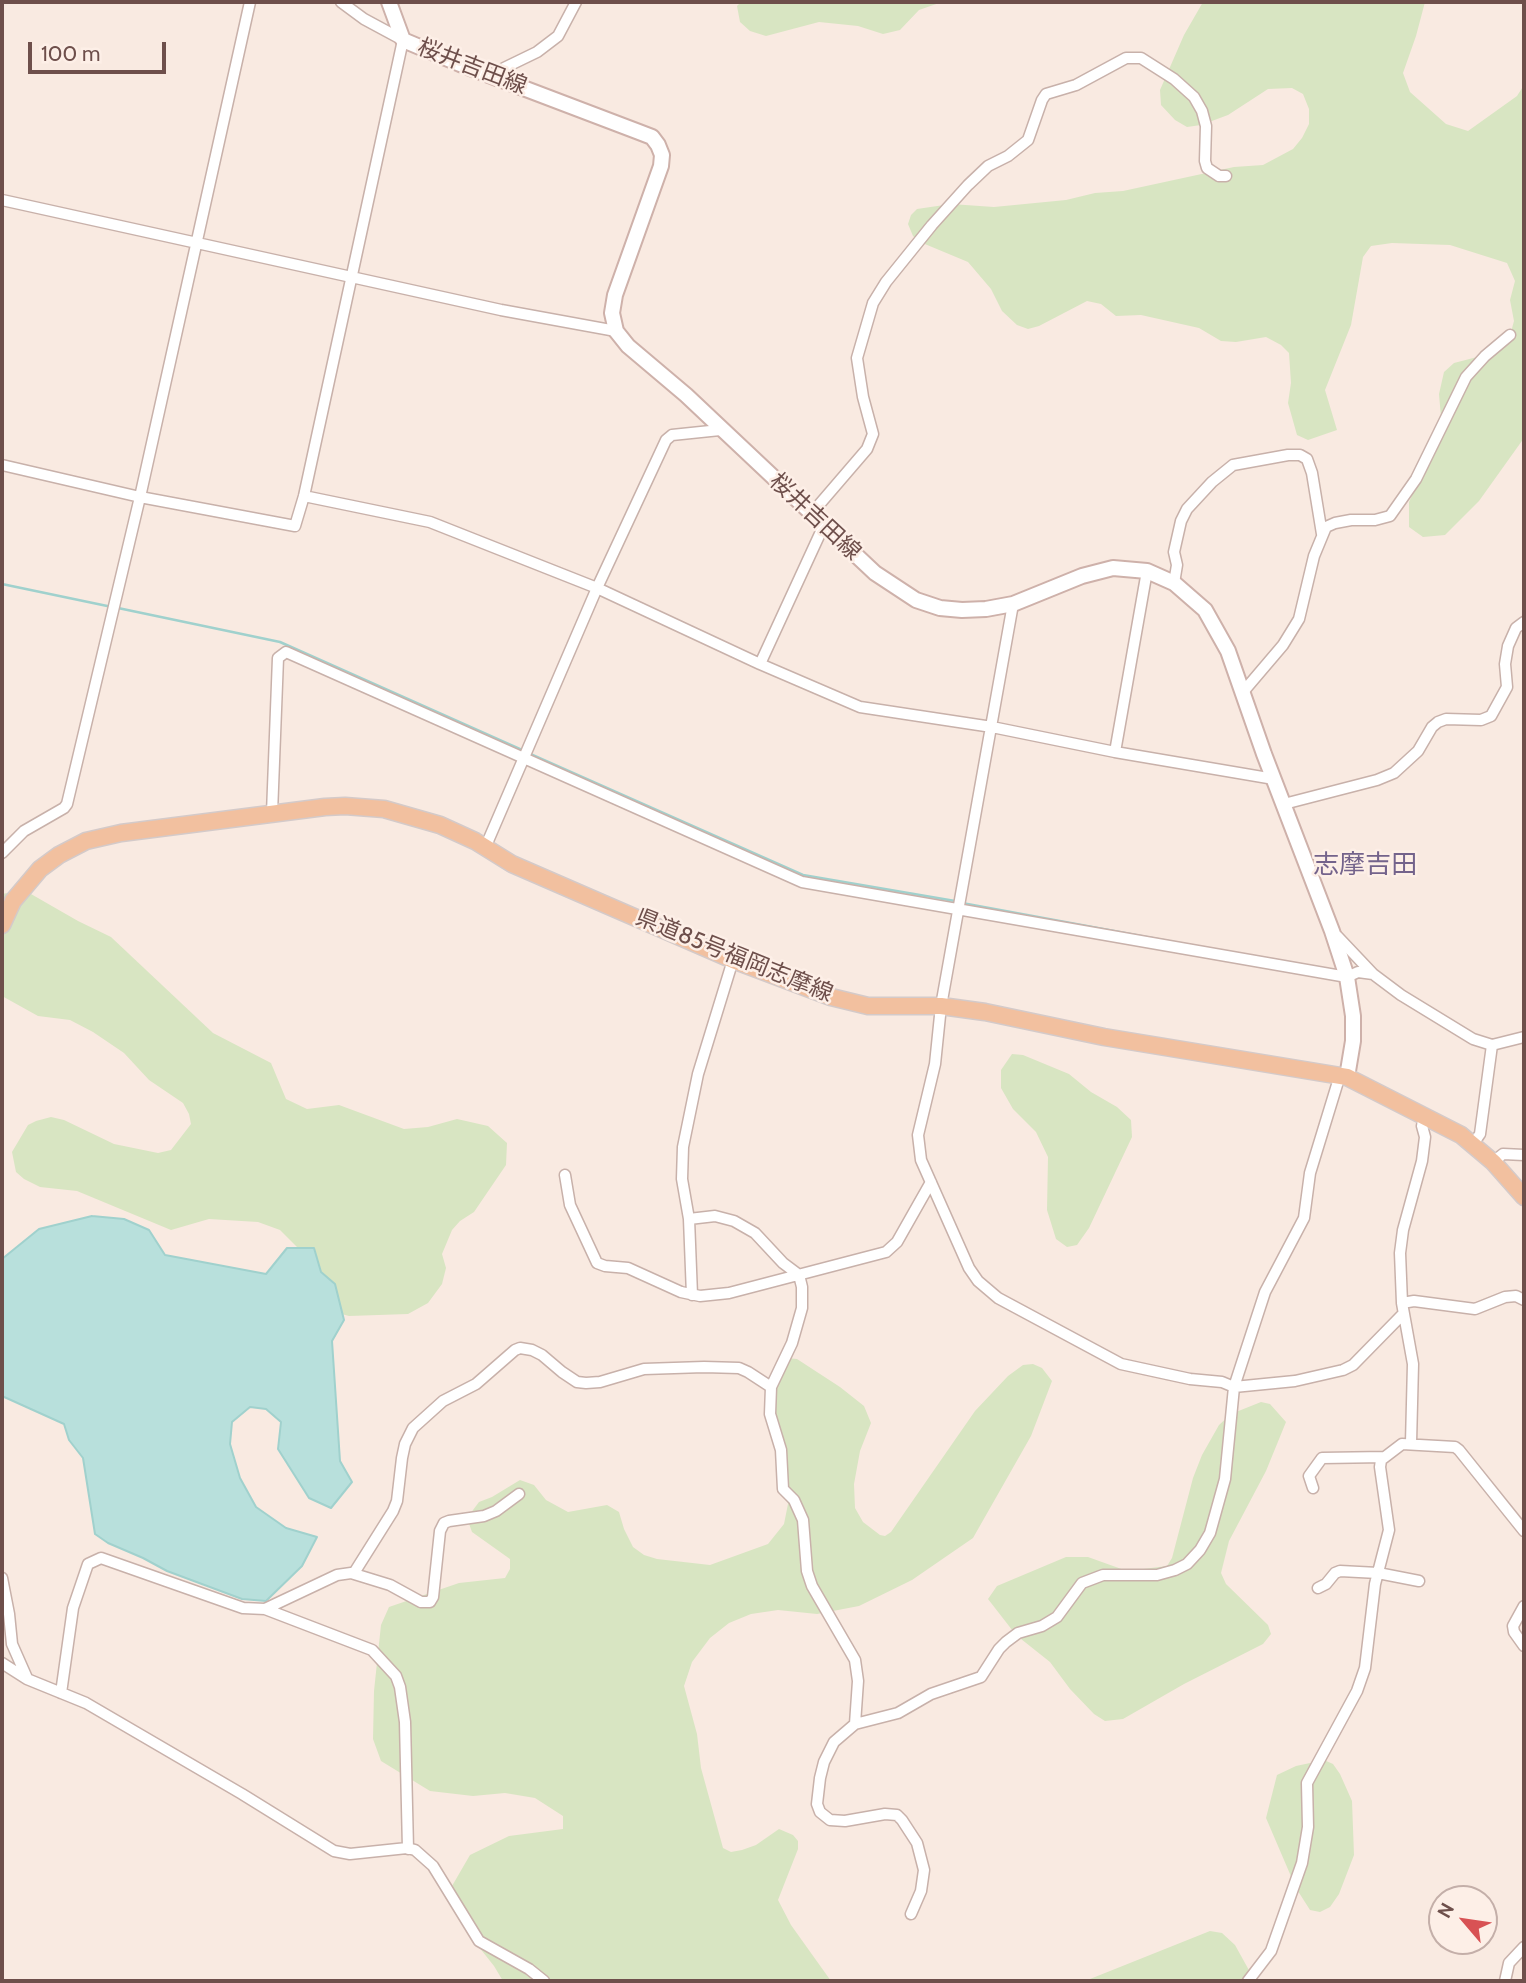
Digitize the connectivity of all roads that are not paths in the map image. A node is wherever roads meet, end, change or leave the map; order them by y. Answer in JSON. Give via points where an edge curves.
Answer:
{"nodes":[{"id":1,"x":250,"y":2,"type":"edge"},
{"id":2,"x":341,"y":2,"type":"edge"},
{"id":3,"x":389,"y":2,"type":"edge"},
{"id":4,"x":576,"y":2,"type":"edge"},
{"id":5,"x":403,"y":40,"type":"junction"},
{"id":6,"x":498,"y":78,"type":"junction"},
{"id":7,"x":1226,"y":176,"type":"dead end"},
{"id":8,"x":2,"y":200,"type":"edge"},
{"id":9,"x":198,"y":242,"type":"junction"},
{"id":10,"x":352,"y":278,"type":"junction"},
{"id":11,"x":616,"y":331,"type":"junction"},
{"id":12,"x":1510,"y":335,"type":"dead end"},
{"id":13,"x":720,"y":430,"type":"junction"},
{"id":14,"x":2,"y":465,"type":"edge"},
{"id":15,"x":304,"y":496,"type":"junction"},
{"id":16,"x":140,"y":497,"type":"junction"},
{"id":17,"x":811,"y":513,"type":"junction"},
{"id":18,"x":824,"y":525,"type":"junction"},
{"id":19,"x":1322,"y":534,"type":"junction"},
{"id":20,"x":1147,"y":571,"type":"junction"},
{"id":21,"x":1174,"y":583,"type":"junction"},
{"id":22,"x":597,"y":588,"type":"junction"},
{"id":23,"x":1013,"y":604,"type":"junction"},
{"id":24,"x":1524,"y":622,"type":"edge"},
{"id":25,"x":760,"y":664,"type":"junction"},
{"id":26,"x":1243,"y":692,"type":"junction"},
{"id":27,"x":992,"y":727,"type":"junction"},
{"id":28,"x":1115,"y":751,"type":"junction"},
{"id":29,"x":524,"y":758,"type":"junction"},
{"id":30,"x":1274,"y":779,"type":"junction"},
{"id":31,"x":1284,"y":804,"type":"junction"},
{"id":32,"x":272,"y":813,"type":"junction"},
{"id":33,"x":485,"y":848,"type":"junction"},
{"id":34,"x":2,"y":853,"type":"edge"},
{"id":35,"x":959,"y":909,"type":"junction"},
{"id":36,"x":2,"y":925,"type":"edge"},
{"id":37,"x":1332,"y":931,"type":"junction"},
{"id":38,"x":733,"y":960,"type":"junction"},
{"id":39,"x":1373,"y":974,"type":"junction"},
{"id":40,"x":1346,"y":977,"type":"junction"},
{"id":41,"x":941,"y":1006,"type":"junction"},
{"id":42,"x":1524,"y":1037,"type":"edge"},
{"id":43,"x":1492,"y":1045,"type":"junction"},
{"id":44,"x":1343,"y":1076,"type":"junction"},
{"id":45,"x":1424,"y":1116,"type":"junction"},
{"id":46,"x":1474,"y":1144,"type":"junction"},
{"id":47,"x":1524,"y":1155,"type":"edge"},
{"id":48,"x":1493,"y":1162,"type":"junction"},
{"id":49,"x":565,"y":1175,"type":"dead end"},
{"id":50,"x":931,"y":1182,"type":"junction"},
{"id":51,"x":1524,"y":1197,"type":"edge"},
{"id":52,"x":689,"y":1219,"type":"junction"},
{"id":53,"x":799,"y":1275,"type":"junction"},
{"id":54,"x":692,"y":1295,"type":"junction"},
{"id":55,"x":1524,"y":1300,"type":"edge"},
{"id":56,"x":1402,"y":1309,"type":"junction"},
{"id":57,"x":771,"y":1387,"type":"junction"},
{"id":58,"x":1234,"y":1387,"type":"junction"},
{"id":59,"x":1411,"y":1443,"type":"junction"},
{"id":60,"x":1385,"y":1457,"type":"junction"},
{"id":61,"x":1313,"y":1488,"type":"dead end"},
{"id":62,"x":519,"y":1494,"type":"dead end"},
{"id":63,"x":1524,"y":1531,"type":"edge"},
{"id":64,"x":354,"y":1573,"type":"junction"},
{"id":65,"x":1378,"y":1573,"type":"junction"},
{"id":66,"x":2,"y":1578,"type":"edge"},
{"id":67,"x":1419,"y":1581,"type":"dead end"},
{"id":68,"x":1318,"y":1588,"type":"dead end"},
{"id":69,"x":1524,"y":1606,"type":"edge"},
{"id":70,"x":265,"y":1609,"type":"junction"},
{"id":71,"x":1524,"y":1646,"type":"edge"},
{"id":72,"x":2,"y":1663,"type":"edge"},
{"id":73,"x":27,"y":1679,"type":"junction"},
{"id":74,"x":61,"y":1693,"type":"junction"},
{"id":75,"x":855,"y":1724,"type":"junction"},
{"id":76,"x":408,"y":1849,"type":"junction"},
{"id":77,"x":911,"y":1914,"type":"dead end"},
{"id":78,"x":1524,"y":1947,"type":"edge"},
{"id":79,"x":544,"y":1981,"type":"edge"},
{"id":80,"x":1248,"y":1981,"type":"edge"},
{"id":81,"x":1505,"y":1981,"type":"edge"}],
"edges":[{"from":1,"to":9,"type":"street"},
{"from":2,"to":5,"type":"street"},
{"from":3,"to":5,"type":"main road","name":"桜井吉田線"},
{"from":4,"to":6,"type":"street","via":[[558,36],[504,68]]},
{"from":5,"to":6,"type":"main road","name":"桜井吉田線"},
{"from":5,"to":10,"type":"street"},
{"from":6,"to":11,"type":"main road","name":"桜井吉田線","via":[[652,137],[658,145],[661,166],[615,295]]},
{"from":7,"to":17,"type":"street","via":[[1207,168],[1206,127],[1194,97],[1141,58],[1126,58],[1076,85],[1046,94],[1028,139],[968,185],[873,303],[857,358],[873,434],[867,449]]},
{"from":8,"to":9,"type":"street"},
{"from":9,"to":10,"type":"street"},
{"from":9,"to":16,"type":"street"},
{"from":10,"to":11,"type":"street"},
{"from":10,"to":15,"type":"street"},
{"from":11,"to":13,"type":"main road","name":"桜井吉田線"},
{"from":12,"to":19,"type":"street","via":[[1466,377],[1416,479],[1390,516],[1335,523]]},
{"from":13,"to":17,"type":"main road","name":"桜井吉田線"},
{"from":13,"to":22,"type":"street","via":[[673,435],[666,440]]},
{"from":14,"to":16,"type":"street"},
{"from":15,"to":16,"type":"street","via":[[295,526]]},
{"from":15,"to":22,"type":"street","via":[[430,522]]},
{"from":16,"to":34,"type":"street","via":[[67,804],[24,831]]},
{"from":17,"to":18,"type":"main road","name":"桜井吉田線"},
{"from":18,"to":23,"type":"main road","name":"桜井吉田線","via":[[875,573],[916,600],[962,610]]},
{"from":18,"to":25,"type":"street"},
{"from":19,"to":21,"type":"street","via":[[1307,458],[1288,455],[1233,466],[1212,482],[1181,521]]},
{"from":19,"to":26,"type":"street","via":[[1299,619]]},
{"from":20,"to":21,"type":"main road","name":"桜井吉田線"},
{"from":20,"to":23,"type":"main road","name":"桜井吉田線","via":[[1113,568]]},
{"from":20,"to":28,"type":"street"},
{"from":21,"to":26,"type":"main road","name":"桜井吉田線","via":[[1205,610],[1216,627]]},
{"from":22,"to":25,"type":"street"},
{"from":22,"to":29,"type":"street"},
{"from":23,"to":27,"type":"street"},
{"from":24,"to":31,"type":"street","via":[[1508,646],[1507,687],[1491,716],[1438,722],[1418,751],[1394,773]]},
{"from":25,"to":27,"type":"street","via":[[860,707]]},
{"from":26,"to":30,"type":"main road","name":"桜井吉田線"},
{"from":27,"to":28,"type":"street"},
{"from":27,"to":35,"type":"street"},
{"from":28,"to":30,"type":"street"},
{"from":29,"to":32,"type":"street","via":[[286,652],[278,658]]},
{"from":29,"to":33,"type":"street"},
{"from":29,"to":35,"type":"street","via":[[803,882]]},
{"from":30,"to":31,"type":"main road","name":"桜井吉田線"},
{"from":31,"to":37,"type":"main road","name":"桜井吉田線"},
{"from":32,"to":33,"type":"main road","name":"県道85号福岡志摩線","via":[[345,806],[384,809],[423,818]]},
{"from":32,"to":36,"type":"main road","name":"県道85号福岡志摩線","via":[[86,841],[40,869],[13,901]]},
{"from":33,"to":38,"type":"main road","name":"県道85号福岡志摩線"},
{"from":35,"to":40,"type":"street"},
{"from":35,"to":41,"type":"street"},
{"from":37,"to":39,"type":"street","name":"桜井吉田線"},
{"from":37,"to":40,"type":"main road","name":"桜井吉田線"},
{"from":38,"to":41,"type":"main road","name":"県道85号福岡志摩線","via":[[848,1002]]},
{"from":38,"to":52,"type":"street","via":[[698,1074],[683,1147],[682,1179]]},
{"from":39,"to":40,"type":"street","via":[[1358,972]]},
{"from":39,"to":43,"type":"street","name":"桜井吉田線","via":[[1473,1040]]},
{"from":40,"to":44,"type":"main road","name":"桜井吉田線","via":[[1353,1041]]},
{"from":41,"to":44,"type":"main road","name":"県道85号福岡志摩線"},
{"from":41,"to":50,"type":"street","via":[[935,1064],[918,1135],[921,1160]]},
{"from":42,"to":43,"type":"street"},
{"from":43,"to":46,"type":"street","via":[[1480,1134]]},
{"from":44,"to":45,"type":"main road","name":"県道85号福岡志摩線"},
{"from":44,"to":58,"type":"street","via":[[1332,1096],[1310,1173],[1304,1218],[1265,1292]]},
{"from":45,"to":46,"type":"main road","name":"県道85号福岡志摩線"},
{"from":45,"to":56,"type":"street","via":[[1422,1161],[1400,1253]]},
{"from":46,"to":48,"type":"main road","name":"県道85号福岡志摩線"},
{"from":47,"to":48,"type":"street","via":[[1503,1154]]},
{"from":48,"to":51,"type":"main road","name":"県道85号福岡志摩線"},
{"from":49,"to":54,"type":"street","via":[[570,1205],[597,1263],[628,1268]]},
{"from":50,"to":53,"type":"street","via":[[897,1242],[886,1252]]},
{"from":50,"to":58,"type":"street","via":[[969,1268],[998,1298],[1121,1364]]},
{"from":52,"to":53,"type":"street","via":[[715,1216],[734,1221],[755,1233]]},
{"from":52,"to":54,"type":"street"},
{"from":53,"to":54,"type":"street","via":[[729,1293]]},
{"from":53,"to":57,"type":"street","via":[[802,1308],[797,1330]]},
{"from":55,"to":56,"type":"street","via":[[1505,1297],[1475,1309],[1414,1301]]},
{"from":56,"to":58,"type":"street","via":[[1353,1365],[1343,1370]]},
{"from":56,"to":59,"type":"street","via":[[1413,1364]]},
{"from":57,"to":64,"type":"street","via":[[739,1368],[704,1367],[644,1370],[600,1382],[577,1382],[542,1354],[515,1350],[413,1428],[401,1458],[393,1511]]},
{"from":57,"to":75,"type":"street","via":[[770,1413],[781,1450],[783,1489],[803,1520],[807,1571],[858,1674]]},
{"from":58,"to":75,"type":"street","via":[[1220,1502],[1210,1533],[1187,1564],[1157,1575],[1090,1579],[1078,1587],[1057,1617],[1006,1642],[981,1677],[931,1694],[898,1713]]},
{"from":59,"to":60,"type":"street"},
{"from":59,"to":63,"type":"street","via":[[1459,1450]]},
{"from":60,"to":61,"type":"street","via":[[1322,1458],[1310,1476]]},
{"from":60,"to":65,"type":"street","via":[[1380,1467],[1389,1531]]},
{"from":62,"to":64,"type":"street","via":[[484,1516],[444,1523],[430,1602]]},
{"from":64,"to":70,"type":"street","via":[[337,1576]]},
{"from":65,"to":67,"type":"street"},
{"from":65,"to":68,"type":"street","via":[[1340,1571]]},
{"from":65,"to":80,"type":"street","via":[[1365,1668],[1307,1783],[1308,1827],[1302,1863],[1270,1951]]},
{"from":66,"to":73,"type":"street","via":[[12,1644]]},
{"from":69,"to":71,"type":"street","via":[[1513,1626]]},
{"from":70,"to":74,"type":"street","via":[[243,1608],[102,1558],[94,1560],[88,1564],[73,1608]]},
{"from":70,"to":76,"type":"street","via":[[372,1650],[396,1676],[405,1722]]},
{"from":72,"to":73,"type":"street"},
{"from":73,"to":74,"type":"street"},
{"from":74,"to":76,"type":"street","via":[[86,1703],[334,1851]]},
{"from":75,"to":77,"type":"street","via":[[834,1742],[824,1762],[817,1804],[830,1820],[897,1815],[911,1830],[924,1870]]},
{"from":76,"to":79,"type":"street","via":[[433,1866],[479,1941]]},
{"from":78,"to":81,"type":"street","via":[[1509,1964]]}]}
